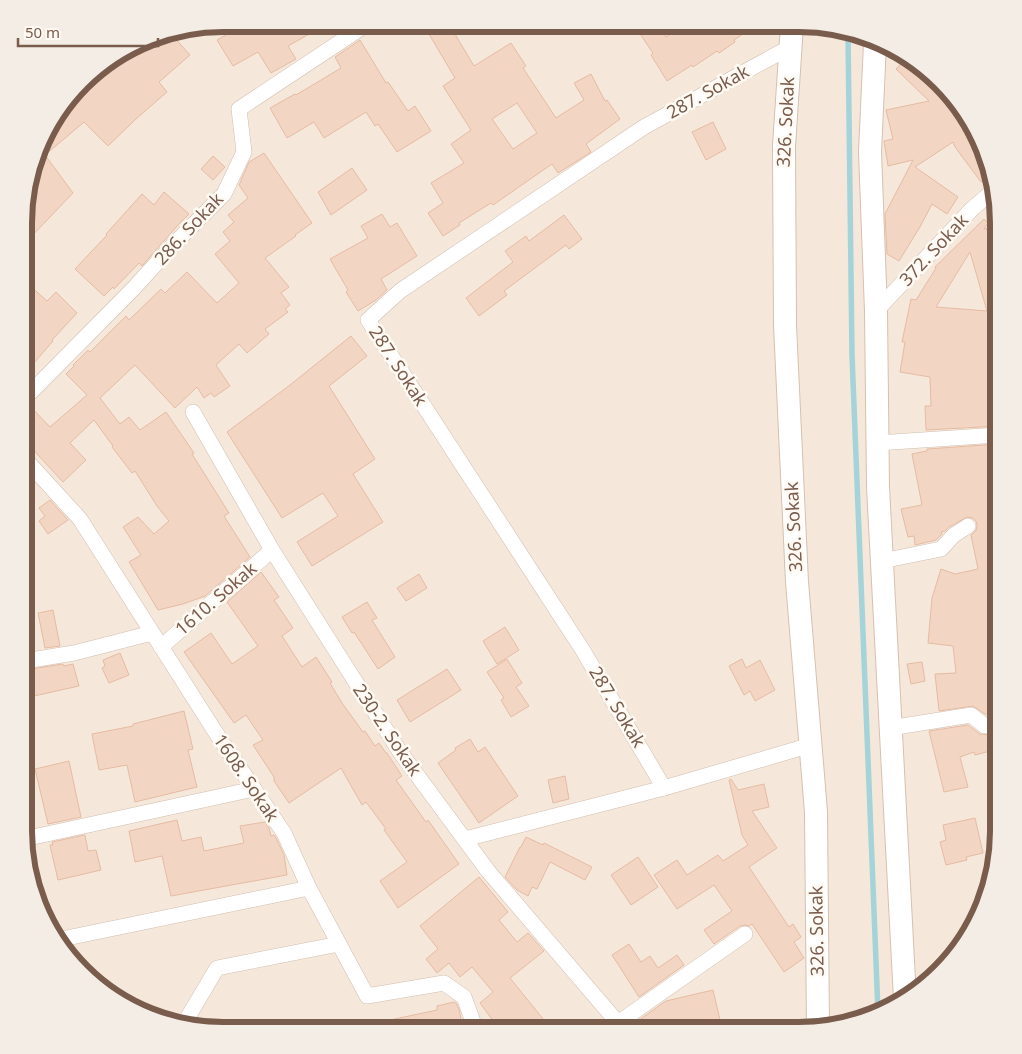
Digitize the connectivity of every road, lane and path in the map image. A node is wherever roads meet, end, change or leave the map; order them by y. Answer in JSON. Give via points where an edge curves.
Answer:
{"nodes":[{"id":1,"x":355,"y":32,"type":"edge"},
{"id":2,"x":791,"y":32,"type":"edge"},
{"id":3,"x":790,"y":48,"type":"junction"},
{"id":4,"x":876,"y":49,"type":"edge"},
{"id":5,"x":987,"y":196,"type":"edge"},
{"id":6,"x":876,"y":311,"type":"junction"},
{"id":7,"x":32,"y":391,"type":"edge"},
{"id":8,"x":193,"y":412,"type":"dead end"},
{"id":9,"x":990,"y":436,"type":"edge"},
{"id":10,"x":877,"y":443,"type":"junction"},
{"id":11,"x":32,"y":467,"type":"edge"},
{"id":12,"x":968,"y":526,"type":"dead end"},
{"id":13,"x":272,"y":550,"type":"junction"},
{"id":14,"x":882,"y":561,"type":"junction"},
{"id":15,"x":152,"y":633,"type":"junction"},
{"id":16,"x":161,"y":647,"type":"junction"},
{"id":17,"x":32,"y":661,"type":"edge"},
{"id":18,"x":990,"y":726,"type":"edge"},
{"id":19,"x":890,"y":728,"type":"junction"},
{"id":20,"x":811,"y":745,"type":"junction"},
{"id":21,"x":664,"y":788,"type":"junction"},
{"id":22,"x":254,"y":789,"type":"junction"},
{"id":23,"x":33,"y":837,"type":"edge"},
{"id":24,"x":464,"y":839,"type":"junction"},
{"id":25,"x":309,"y":888,"type":"junction"},
{"id":26,"x":745,"y":934,"type":"dead end"},
{"id":27,"x":66,"y":938,"type":"edge"},
{"id":28,"x":339,"y":944,"type":"junction"},
{"id":29,"x":904,"y":989,"type":"edge"},
{"id":30,"x":187,"y":1018,"type":"edge"},
{"id":31,"x":818,"y":1020,"type":"edge"},
{"id":32,"x":473,"y":1022,"type":"edge"},
{"id":33,"x":610,"y":1022,"type":"edge"},
{"id":34,"x":619,"y":1022,"type":"edge"}],
"edges":[{"from":1,"to":7,"type":"street","name":"286. Sokak","via":[[239,109],[244,152],[224,194]]},
{"from":2,"to":3,"type":"street","name":"326. Sokak"},
{"from":3,"to":20,"type":"street","name":"326. Sokak","via":[[784,146],[785,326],[797,582]]},
{"from":3,"to":21,"type":"street","name":"287. Sokak","via":[[644,128],[400,291],[368,320],[582,649]]},
{"from":4,"to":6,"type":"street","via":[[870,152]]},
{"from":5,"to":6,"type":"street","name":"372. Sokak"},
{"from":6,"to":10,"type":"street"},
{"from":8,"to":13,"type":"street","name":"230-2. Sokak"},
{"from":9,"to":10,"type":"street"},
{"from":10,"to":14,"type":"street"},
{"from":11,"to":15,"type":"street","name":"1608. Sokak","via":[[80,519]]},
{"from":12,"to":14,"type":"street","via":[[954,535],[942,550]]},
{"from":13,"to":16,"type":"street","name":"1610. Sokak"},
{"from":13,"to":24,"type":"street","name":"230-2. Sokak","via":[[400,752]]},
{"from":14,"to":19,"type":"street"},
{"from":15,"to":16,"type":"street","name":"1608. Sokak"},
{"from":15,"to":17,"type":"street","name":"1610. Sokak"},
{"from":16,"to":22,"type":"street","name":"1608. Sokak"},
{"from":18,"to":19,"type":"street","via":[[971,716]]},
{"from":19,"to":29,"type":"street"},
{"from":20,"to":21,"type":"street"},
{"from":20,"to":31,"type":"street","name":"326. Sokak","via":[[816,812]]},
{"from":21,"to":24,"type":"street"},
{"from":22,"to":23,"type":"street"},
{"from":22,"to":25,"type":"street","name":"1608. Sokak","via":[[284,833]]},
{"from":24,"to":33,"type":"street","name":"230-2. Sokak"},
{"from":25,"to":27,"type":"street"},
{"from":25,"to":28,"type":"street","name":"1608. Sokak"},
{"from":26,"to":34,"type":"street"},
{"from":28,"to":30,"type":"street","via":[[217,968]]},
{"from":28,"to":32,"type":"street","name":"1608. Sokak","via":[[367,996],[444,983],[464,997]]}]}
